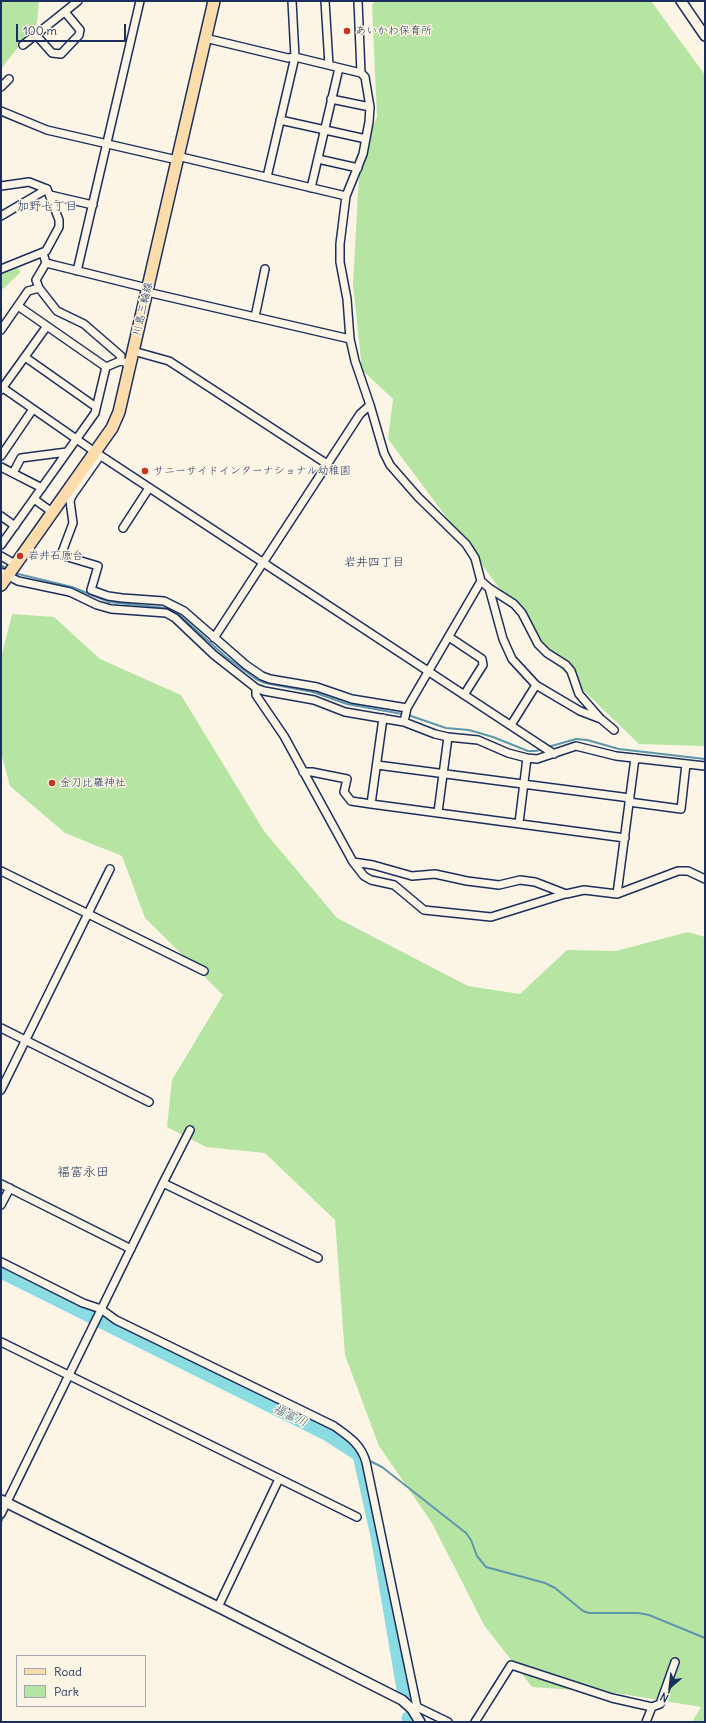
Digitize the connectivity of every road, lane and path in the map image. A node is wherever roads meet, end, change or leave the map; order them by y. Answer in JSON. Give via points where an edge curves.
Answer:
{"nodes":[{"id":1,"x":78,"y":1,"type":"edge"},
{"id":2,"x":140,"y":1,"type":"edge"},
{"id":3,"x":214,"y":1,"type":"edge"},
{"id":4,"x":292,"y":1,"type":"edge"},
{"id":5,"x":325,"y":1,"type":"edge"},
{"id":6,"x":358,"y":1,"type":"edge"},
{"id":7,"x":681,"y":1,"type":"edge"},
{"id":8,"x":64,"y":12,"type":"junction"},
{"id":9,"x":36,"y":35,"type":"junction"},
{"id":10,"x":705,"y":36,"type":"edge"},
{"id":11,"x":205,"y":38,"type":"junction"},
{"id":12,"x":23,"y":45,"type":"dead end"},
{"id":13,"x":295,"y":57,"type":"junction"},
{"id":14,"x":329,"y":65,"type":"junction"},
{"id":15,"x":339,"y":68,"type":"junction"},
{"id":16,"x":362,"y":73,"type":"junction"},
{"id":17,"x":9,"y":79,"type":"dead end"},
{"id":18,"x":1,"y":87,"type":"edge"},
{"id":19,"x":331,"y":99,"type":"junction"},
{"id":20,"x":370,"y":107,"type":"junction"},
{"id":21,"x":1,"y":111,"type":"edge"},
{"id":22,"x":280,"y":120,"type":"junction"},
{"id":23,"x":324,"y":130,"type":"junction"},
{"id":24,"x":366,"y":139,"type":"junction"},
{"id":25,"x":107,"y":145,"type":"junction"},
{"id":26,"x":177,"y":158,"type":"junction"},
{"id":27,"x":318,"y":159,"type":"junction"},
{"id":28,"x":358,"y":168,"type":"junction"},
{"id":29,"x":267,"y":177,"type":"junction"},
{"id":30,"x":1,"y":186,"type":"edge"},
{"id":31,"x":311,"y":188,"type":"junction"},
{"id":32,"x":49,"y":192,"type":"junction"},
{"id":33,"x":346,"y":196,"type":"junction"},
{"id":34,"x":93,"y":205,"type":"junction"},
{"id":35,"x":1,"y":216,"type":"edge"},
{"id":36,"x":43,"y":253,"type":"junction"},
{"id":37,"x":46,"y":263,"type":"junction"},
{"id":38,"x":1,"y":269,"type":"edge"},
{"id":39,"x":265,"y":269,"type":"dead end"},
{"id":40,"x":77,"y":271,"type":"junction"},
{"id":41,"x":39,"y":288,"type":"junction"},
{"id":42,"x":147,"y":290,"type":"junction"},
{"id":43,"x":18,"y":306,"type":"junction"},
{"id":44,"x":255,"y":317,"type":"junction"},
{"id":45,"x":47,"y":326,"type":"junction"},
{"id":46,"x":1,"y":330,"type":"edge"},
{"id":47,"x":350,"y":339,"type":"junction"},
{"id":48,"x":133,"y":351,"type":"junction"},
{"id":49,"x":25,"y":357,"type":"junction"},
{"id":50,"x":125,"y":362,"type":"junction"},
{"id":51,"x":106,"y":367,"type":"junction"},
{"id":52,"x":2,"y":389,"type":"edge"},
{"id":53,"x":370,"y":405,"type":"junction"},
{"id":54,"x":96,"y":407,"type":"junction"},
{"id":55,"x":33,"y":409,"type":"junction"},
{"id":56,"x":76,"y":439,"type":"junction"},
{"id":57,"x":67,"y":452,"type":"junction"},
{"id":58,"x":97,"y":454,"type":"junction"},
{"id":59,"x":1,"y":456,"type":"edge"},
{"id":60,"x":327,"y":464,"type":"junction"},
{"id":61,"x":1,"y":467,"type":"edge"},
{"id":62,"x":12,"y":473,"type":"junction"},
{"id":63,"x":42,"y":488,"type":"junction"},
{"id":64,"x":149,"y":488,"type":"junction"},
{"id":65,"x":34,"y":499,"type":"junction"},
{"id":66,"x":52,"y":512,"type":"junction"},
{"id":67,"x":1,"y":516,"type":"edge"},
{"id":68,"x":15,"y":526,"type":"junction"},
{"id":69,"x":123,"y":528,"type":"dead end"},
{"id":70,"x":1,"y":545,"type":"edge"},
{"id":71,"x":1,"y":556,"type":"edge"},
{"id":72,"x":263,"y":563,"type":"junction"},
{"id":73,"x":8,"y":573,"type":"edge"},
{"id":74,"x":481,"y":582,"type":"junction"},
{"id":75,"x":489,"y":588,"type":"junction"},
{"id":76,"x":449,"y":637,"type":"junction"},
{"id":77,"x":214,"y":638,"type":"junction"},
{"id":78,"x":428,"y":672,"type":"junction"},
{"id":79,"x":536,"y":685,"type":"junction"},
{"id":80,"x":256,"y":688,"type":"junction"},
{"id":81,"x":464,"y":695,"type":"junction"},
{"id":82,"x":407,"y":709,"type":"junction"},
{"id":83,"x":383,"y":718,"type":"junction"},
{"id":84,"x":601,"y":719,"type":"junction"},
{"id":85,"x":404,"y":720,"type":"junction"},
{"id":86,"x":511,"y":725,"type":"junction"},
{"id":87,"x":614,"y":730,"type":"dead end"},
{"id":88,"x":448,"y":737,"type":"junction"},
{"id":89,"x":551,"y":752,"type":"junction"},
{"id":90,"x":527,"y":758,"type":"junction"},
{"id":91,"x":635,"y":758,"type":"junction"},
{"id":92,"x":686,"y":764,"type":"junction"},
{"id":93,"x":377,"y":765,"type":"junction"},
{"id":94,"x":705,"y":766,"type":"edge"},
{"id":95,"x":303,"y":772,"type":"junction"},
{"id":96,"x":443,"y":774,"type":"junction"},
{"id":97,"x":524,"y":784,"type":"junction"},
{"id":98,"x":630,"y":800,"type":"junction"},
{"id":99,"x":371,"y":804,"type":"junction"},
{"id":100,"x":438,"y":812,"type":"junction"},
{"id":101,"x":519,"y":823,"type":"junction"},
{"id":102,"x":625,"y":838,"type":"junction"},
{"id":103,"x":353,"y":862,"type":"junction"},
{"id":104,"x":110,"y":869,"type":"dead end"},
{"id":105,"x":1,"y":871,"type":"edge"},
{"id":106,"x":705,"y":879,"type":"edge"},
{"id":107,"x":566,"y":894,"type":"junction"},
{"id":108,"x":617,"y":894,"type":"junction"},
{"id":109,"x":88,"y":913,"type":"junction"},
{"id":110,"x":204,"y":971,"type":"dead end"},
{"id":111,"x":1,"y":1028,"type":"edge"},
{"id":112,"x":25,"y":1040,"type":"junction"},
{"id":113,"x":1,"y":1090,"type":"edge"},
{"id":114,"x":149,"y":1102,"type":"dead end"},
{"id":115,"x":190,"y":1130,"type":"dead end"},
{"id":116,"x":163,"y":1183,"type":"junction"},
{"id":117,"x":1,"y":1184,"type":"edge"},
{"id":118,"x":10,"y":1188,"type":"junction"},
{"id":119,"x":1,"y":1205,"type":"edge"},
{"id":120,"x":131,"y":1249,"type":"junction"},
{"id":121,"x":318,"y":1258,"type":"dead end"},
{"id":122,"x":1,"y":1262,"type":"edge"},
{"id":123,"x":100,"y":1310,"type":"junction"},
{"id":124,"x":1,"y":1342,"type":"edge"},
{"id":125,"x":69,"y":1375,"type":"junction"},
{"id":126,"x":280,"y":1480,"type":"junction"},
{"id":127,"x":4,"y":1502,"type":"edge"},
{"id":128,"x":1,"y":1514,"type":"edge"},
{"id":129,"x":357,"y":1518,"type":"dead end"},
{"id":130,"x":218,"y":1606,"type":"junction"},
{"id":131,"x":676,"y":1662,"type":"dead end"},
{"id":132,"x":652,"y":1707,"type":"junction"},
{"id":133,"x":415,"y":1708,"type":"junction"},
{"id":134,"x":420,"y":1722,"type":"edge"},
{"id":135,"x":448,"y":1722,"type":"edge"},
{"id":136,"x":475,"y":1722,"type":"edge"},
{"id":137,"x":646,"y":1722,"type":"edge"}],
"edges":[{"from":1,"to":8,"type":"street"},
{"from":2,"to":25,"type":"street"},
{"from":3,"to":11,"type":"main road","name":"川島三輪線"},
{"from":4,"to":13,"type":"street"},
{"from":5,"to":14,"type":"street"},
{"from":6,"to":16,"type":"street"},
{"from":7,"to":10,"type":"street"},
{"from":8,"to":9,"type":"street"},
{"from":8,"to":9,"type":"street","via":[[80,30],[79,35],[61,54],[52,53]]},
{"from":9,"to":12,"type":"street"},
{"from":11,"to":13,"type":"street","via":[[288,58]]},
{"from":11,"to":26,"type":"main road","name":"川島三輪線"},
{"from":13,"to":14,"type":"street"},
{"from":13,"to":22,"type":"street"},
{"from":14,"to":15,"type":"street"},
{"from":15,"to":16,"type":"street"},
{"from":15,"to":19,"type":"street"},
{"from":16,"to":20,"type":"street","via":[[365,77]]},
{"from":17,"to":18,"type":"street"},
{"from":19,"to":20,"type":"street"},
{"from":19,"to":23,"type":"street"},
{"from":20,"to":24,"type":"street"},
{"from":21,"to":25,"type":"street","via":[[47,130]]},
{"from":22,"to":23,"type":"street"},
{"from":22,"to":29,"type":"street"},
{"from":23,"to":24,"type":"street"},
{"from":23,"to":27,"type":"street"},
{"from":24,"to":28,"type":"street"},
{"from":25,"to":26,"type":"street"},
{"from":25,"to":34,"type":"street"},
{"from":26,"to":29,"type":"street"},
{"from":26,"to":42,"type":"main road","name":"川島三輪線"},
{"from":27,"to":28,"type":"street"},
{"from":27,"to":31,"type":"street"},
{"from":28,"to":33,"type":"street"},
{"from":29,"to":31,"type":"street"},
{"from":30,"to":32,"type":"street","via":[[29,182]]},
{"from":31,"to":33,"type":"street"},
{"from":32,"to":34,"type":"street"},
{"from":32,"to":35,"type":"street"},
{"from":32,"to":36,"type":"street","via":[[57,212],[59,227]]},
{"from":33,"to":47,"type":"street","via":[[340,262],[347,299]]},
{"from":34,"to":40,"type":"street"},
{"from":36,"to":37,"type":"street"},
{"from":36,"to":38,"type":"street"},
{"from":37,"to":40,"type":"street"},
{"from":37,"to":41,"type":"street","via":[[36,280]]},
{"from":39,"to":44,"type":"street"},
{"from":40,"to":42,"type":"street"},
{"from":41,"to":43,"type":"street","via":[[28,291]]},
{"from":41,"to":50,"type":"street","via":[[57,311],[84,324]]},
{"from":42,"to":44,"type":"street"},
{"from":42,"to":48,"type":"main road","name":"川島三輪線"},
{"from":43,"to":45,"type":"street"},
{"from":43,"to":46,"type":"street"},
{"from":44,"to":47,"type":"street"},
{"from":45,"to":49,"type":"street"},
{"from":45,"to":51,"type":"street"},
{"from":47,"to":53,"type":"street"},
{"from":48,"to":50,"type":"main road","name":"川島三輪線"},
{"from":48,"to":60,"type":"street","via":[[169,361]]},
{"from":49,"to":52,"type":"street"},
{"from":49,"to":54,"type":"street"},
{"from":50,"to":51,"type":"street"},
{"from":50,"to":58,"type":"main road","name":"川島三輪線","via":[[119,412]]},
{"from":51,"to":54,"type":"street"},
{"from":52,"to":55,"type":"street"},
{"from":53,"to":60,"type":"street","via":[[360,414]]},
{"from":53,"to":74,"type":"street","via":[[390,465],[418,497],[466,544],[475,558]]},
{"from":54,"to":56,"type":"street","via":[[95,413]]},
{"from":55,"to":56,"type":"street"},
{"from":55,"to":59,"type":"street"},
{"from":56,"to":57,"type":"street"},
{"from":56,"to":58,"type":"street"},
{"from":57,"to":62,"type":"street","via":[[21,458]]},
{"from":57,"to":63,"type":"street"},
{"from":58,"to":64,"type":"street"},
{"from":58,"to":66,"type":"main road","name":"川島三輪線"},
{"from":58,"to":77,"type":"street","via":[[70,501],[73,523],[61,555],[98,566],[91,590],[108,596],[164,601],[184,611]]},
{"from":60,"to":72,"type":"street"},
{"from":61,"to":62,"type":"street"},
{"from":62,"to":63,"type":"street"},
{"from":63,"to":65,"type":"street"},
{"from":64,"to":69,"type":"street"},
{"from":64,"to":72,"type":"street"},
{"from":65,"to":66,"type":"street"},
{"from":65,"to":68,"type":"street"},
{"from":66,"to":73,"type":"main road","name":"川島三輪線"},
{"from":67,"to":68,"type":"street"},
{"from":68,"to":70,"type":"street"},
{"from":71,"to":73,"type":"street"},
{"from":72,"to":77,"type":"street"},
{"from":72,"to":78,"type":"street"},
{"from":73,"to":80,"type":"street","via":[[18,581],[70,592],[111,609],[166,613]]},
{"from":74,"to":75,"type":"street"},
{"from":74,"to":76,"type":"street"},
{"from":75,"to":79,"type":"street","via":[[502,639],[512,659]]},
{"from":75,"to":84,"type":"street","via":[[514,604],[522,613],[538,644],[566,665],[571,671],[579,694]]},
{"from":76,"to":78,"type":"street"},
{"from":76,"to":81,"type":"street","via":[[482,659],[483,665]]},
{"from":77,"to":82,"type":"street","via":[[246,665],[270,680],[317,687],[352,699]]},
{"from":78,"to":81,"type":"street"},
{"from":78,"to":82,"type":"street"},
{"from":79,"to":84,"type":"street","via":[[580,711]]},
{"from":79,"to":86,"type":"street"},
{"from":80,"to":83,"type":"street","via":[[314,700],[345,712]]},
{"from":80,"to":95,"type":"street","via":[[256,695],[284,736]]},
{"from":81,"to":86,"type":"street"},
{"from":82,"to":85,"type":"street"},
{"from":83,"to":85,"type":"street"},
{"from":83,"to":93,"type":"street"},
{"from":84,"to":87,"type":"street"},
{"from":85,"to":88,"type":"street"},
{"from":86,"to":89,"type":"street"},
{"from":88,"to":90,"type":"street","via":[[478,740]]},
{"from":88,"to":96,"type":"street"},
{"from":89,"to":90,"type":"street","via":[[537,759]]},
{"from":89,"to":91,"type":"street","via":[[576,746]]},
{"from":90,"to":97,"type":"street"},
{"from":91,"to":92,"type":"street"},
{"from":91,"to":98,"type":"street"},
{"from":92,"to":94,"type":"street"},
{"from":92,"to":98,"type":"street","via":[[681,809]]},
{"from":93,"to":96,"type":"street"},
{"from":93,"to":99,"type":"street"},
{"from":95,"to":99,"type":"street","via":[[347,779],[344,792],[351,801]]},
{"from":95,"to":103,"type":"street"},
{"from":96,"to":97,"type":"street"},
{"from":96,"to":100,"type":"street"},
{"from":97,"to":98,"type":"street"},
{"from":97,"to":101,"type":"street"},
{"from":98,"to":102,"type":"street"},
{"from":99,"to":100,"type":"street"},
{"from":100,"to":101,"type":"street"},
{"from":101,"to":102,"type":"street"},
{"from":102,"to":108,"type":"street"},
{"from":103,"to":107,"type":"street","via":[[412,876],[435,874],[499,885],[520,880],[535,882]]},
{"from":103,"to":107,"type":"street","via":[[364,876],[394,885],[424,910],[491,916]]},
{"from":104,"to":109,"type":"street"},
{"from":105,"to":109,"type":"street"},
{"from":106,"to":108,"type":"street","via":[[688,871],[678,871]]},
{"from":107,"to":108,"type":"street","via":[[584,890]]},
{"from":109,"to":110,"type":"street"},
{"from":109,"to":112,"type":"street"},
{"from":111,"to":112,"type":"street"},
{"from":112,"to":113,"type":"street"},
{"from":112,"to":114,"type":"street"},
{"from":115,"to":116,"type":"street"},
{"from":116,"to":120,"type":"street"},
{"from":116,"to":121,"type":"street"},
{"from":117,"to":118,"type":"street"},
{"from":118,"to":119,"type":"street"},
{"from":118,"to":120,"type":"street"},
{"from":120,"to":123,"type":"street"},
{"from":122,"to":123,"type":"street"},
{"from":123,"to":125,"type":"street"},
{"from":123,"to":133,"type":"street","via":[[334,1426],[352,1439],[364,1454]]},
{"from":124,"to":125,"type":"street"},
{"from":125,"to":126,"type":"street"},
{"from":125,"to":127,"type":"street"},
{"from":126,"to":129,"type":"street"},
{"from":126,"to":130,"type":"street"},
{"from":127,"to":128,"type":"street"},
{"from":127,"to":130,"type":"street"},
{"from":130,"to":133,"type":"street"},
{"from":131,"to":132,"type":"street","via":[[660,1704]]},
{"from":132,"to":136,"type":"street","via":[[612,1698],[511,1665]]},
{"from":132,"to":137,"type":"street"},
{"from":133,"to":134,"type":"street"},
{"from":133,"to":135,"type":"street"}]}
